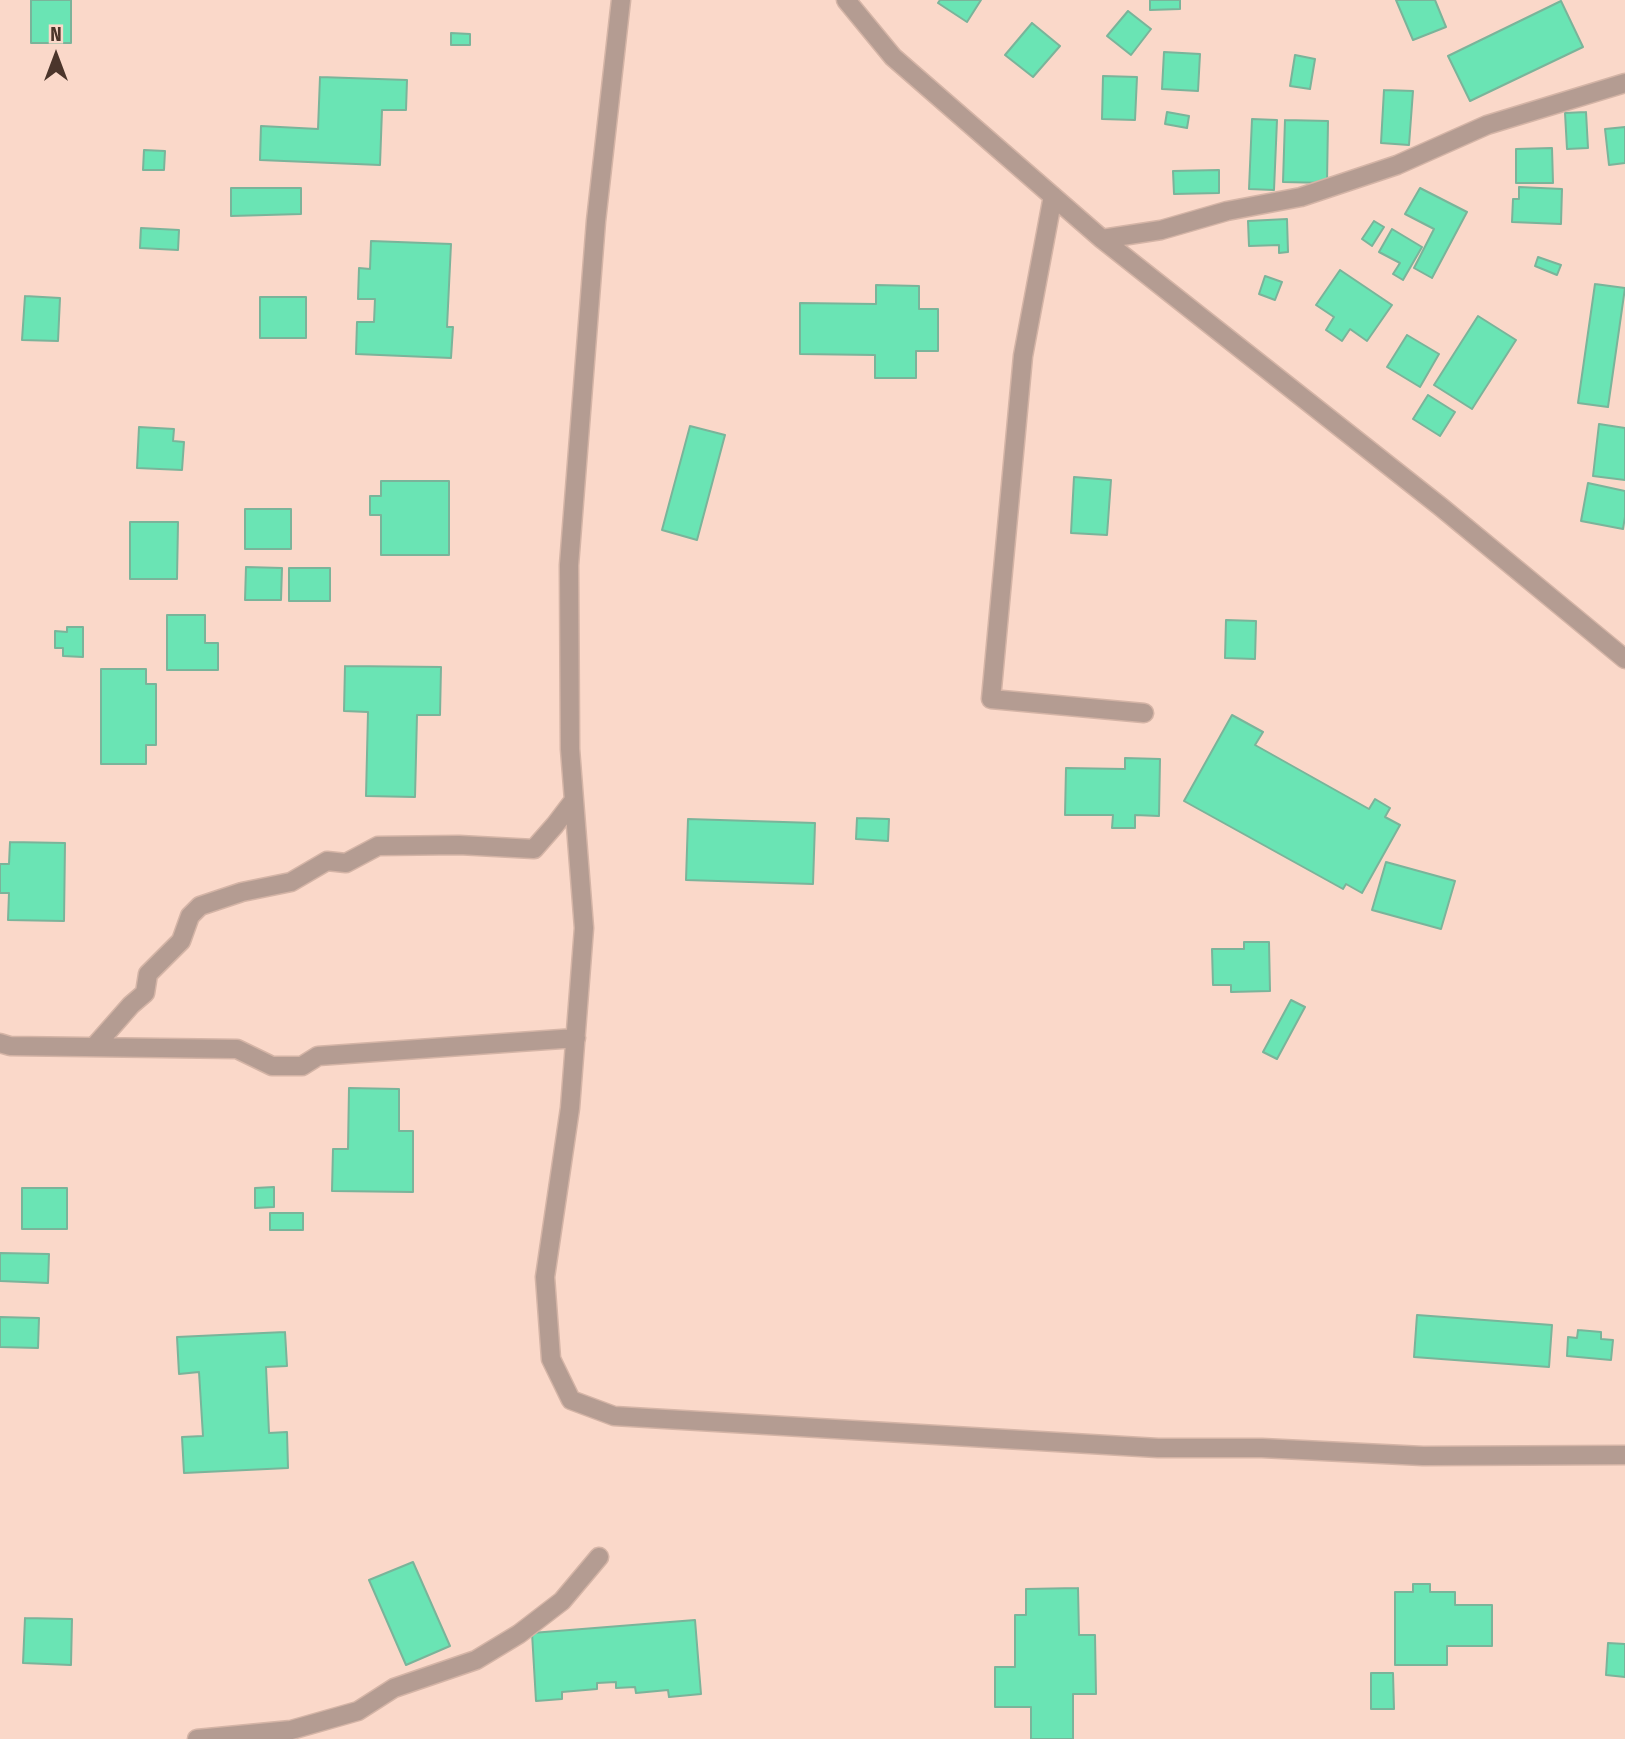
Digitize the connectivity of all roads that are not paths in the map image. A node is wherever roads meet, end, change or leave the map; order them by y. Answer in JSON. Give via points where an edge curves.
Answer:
{"nodes":[{"id":1,"x":621,"y":0,"type":"edge"},
{"id":2,"x":846,"y":0,"type":"edge"},
{"id":3,"x":1625,"y":83,"type":"edge"},
{"id":4,"x":1053,"y":196,"type":"junction"},
{"id":5,"x":1102,"y":239,"type":"junction"},
{"id":6,"x":1625,"y":659,"type":"edge"},
{"id":7,"x":1144,"y":713,"type":"dead end"},
{"id":8,"x":574,"y":800,"type":"junction"},
{"id":9,"x":576,"y":1038,"type":"junction"},
{"id":10,"x":0,"y":1043,"type":"edge"},
{"id":11,"x":94,"y":1047,"type":"junction"},
{"id":12,"x":1625,"y":1455,"type":"edge"},
{"id":13,"x":599,"y":1557,"type":"dead end"},
{"id":14,"x":197,"y":1739,"type":"edge"}],
"edges":[{"from":1,"to":8,"type":"street","via":[[596,220],[569,565]]},
{"from":2,"to":4,"type":"street","via":[[892,57]]},
{"from":3,"to":5,"type":"street","via":[[1488,125],[1397,165],[1301,197]]},
{"from":4,"to":5,"type":"street"},
{"from":4,"to":7,"type":"street","via":[[1023,356],[991,699]]},
{"from":5,"to":6,"type":"street"},
{"from":8,"to":9,"type":"street","via":[[584,929]]},
{"from":8,"to":11,"type":"street","via":[[534,849],[378,846],[346,863],[327,861],[291,882],[200,906],[190,916],[181,941],[148,974],[145,993]]},
{"from":9,"to":11,"type":"street","via":[[318,1056],[302,1066],[272,1066],[237,1049]]},
{"from":9,"to":12,"type":"street","via":[[545,1277],[551,1359],[571,1400],[614,1416],[1158,1448],[1423,1456]]},
{"from":10,"to":11,"type":"street"},
{"from":13,"to":14,"type":"street","via":[[562,1601],[476,1660],[394,1688],[358,1711],[290,1730]]}]}
